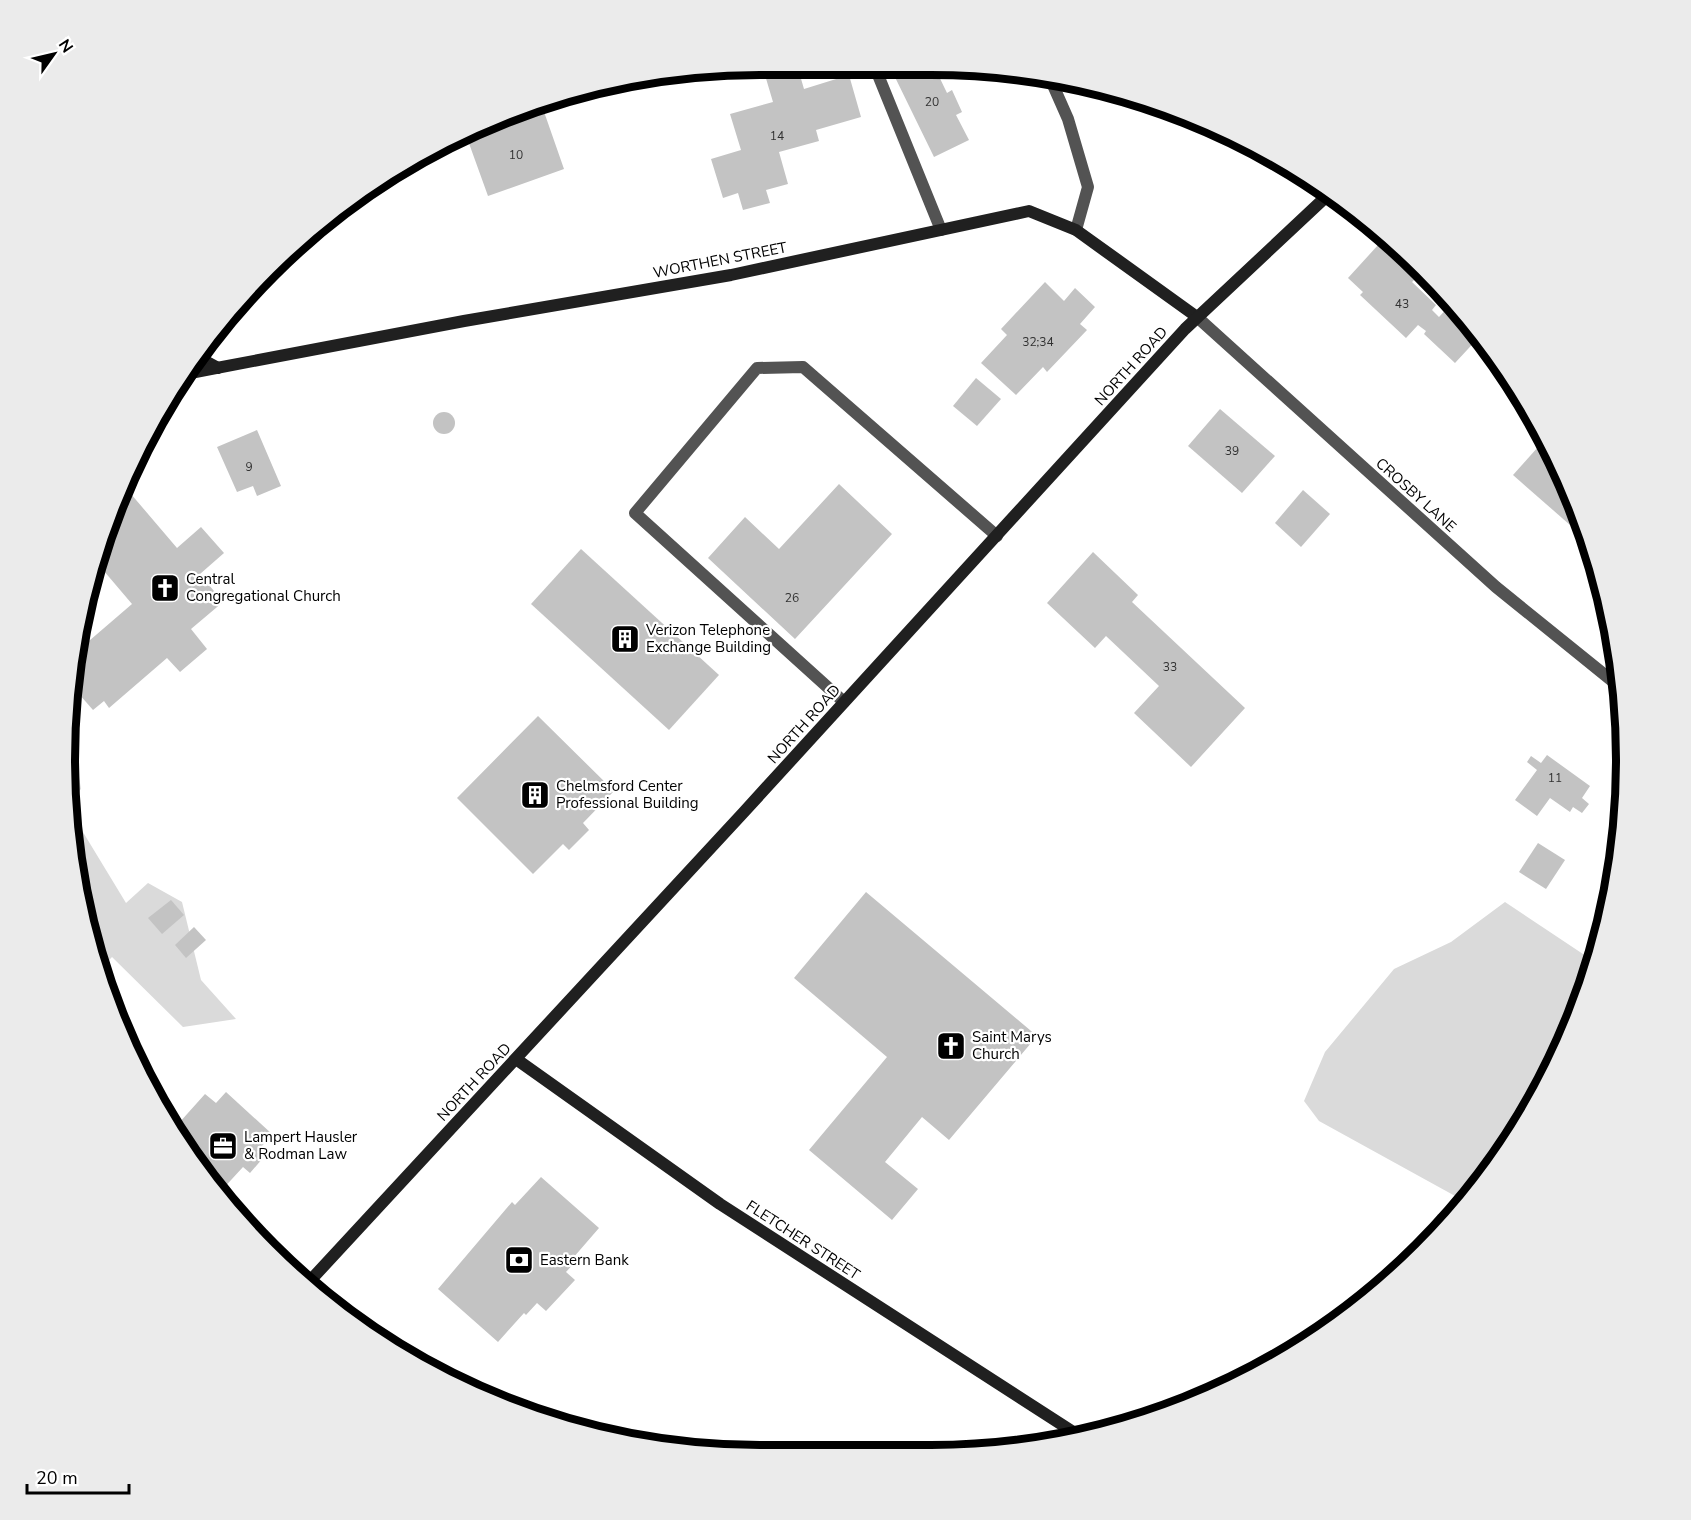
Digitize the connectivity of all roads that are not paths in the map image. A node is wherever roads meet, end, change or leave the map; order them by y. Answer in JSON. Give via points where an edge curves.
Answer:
{"nodes":[{"id":1,"x":878,"y":75,"type":"edge"},
{"id":2,"x":1054,"y":86,"type":"edge"},
{"id":3,"x":1324,"y":199,"type":"edge"},
{"id":4,"x":941,"y":230,"type":"junction"},
{"id":5,"x":1076,"y":230,"type":"junction"},
{"id":6,"x":1197,"y":317,"type":"junction"},
{"id":7,"x":204,"y":360,"type":"edge"},
{"id":8,"x":218,"y":368,"type":"junction"},
{"id":9,"x":195,"y":372,"type":"edge"},
{"id":10,"x":997,"y":536,"type":"junction"},
{"id":11,"x":1611,"y":680,"type":"edge"},
{"id":12,"x":844,"y":702,"type":"junction"},
{"id":13,"x":516,"y":1059,"type":"junction"},
{"id":14,"x":312,"y":1278,"type":"edge"},
{"id":15,"x":1071,"y":1431,"type":"edge"}],
"edges":[{"from":1,"to":4,"type":"street"},
{"from":2,"to":5,"type":"street","via":[[1068,119],[1088,187]]},
{"from":3,"to":6,"type":"street","name":"NORTH ROAD"},
{"from":4,"to":5,"type":"street","name":"WORTHEN STREET","via":[[1029,211]]},
{"from":4,"to":8,"type":"street","name":"WORTHEN STREET","via":[[731,275]]},
{"from":5,"to":6,"type":"street","name":"WORTHEN STREET"},
{"from":6,"to":10,"type":"street","name":"NORTH ROAD"},
{"from":6,"to":11,"type":"street","name":"CROSBY LANE","via":[[1496,587]]},
{"from":7,"to":8,"type":"street"},
{"from":8,"to":9,"type":"street","name":"WORTHEN STREET"},
{"from":10,"to":12,"type":"street","name":"NORTH ROAD"},
{"from":10,"to":12,"type":"street","via":[[803,367],[757,369],[635,513]]},
{"from":12,"to":13,"type":"street","name":"NORTH ROAD"},
{"from":13,"to":14,"type":"street","name":"NORTH ROAD"},
{"from":13,"to":15,"type":"street","name":"FLETCHER STREET","via":[[720,1204]]}]}
